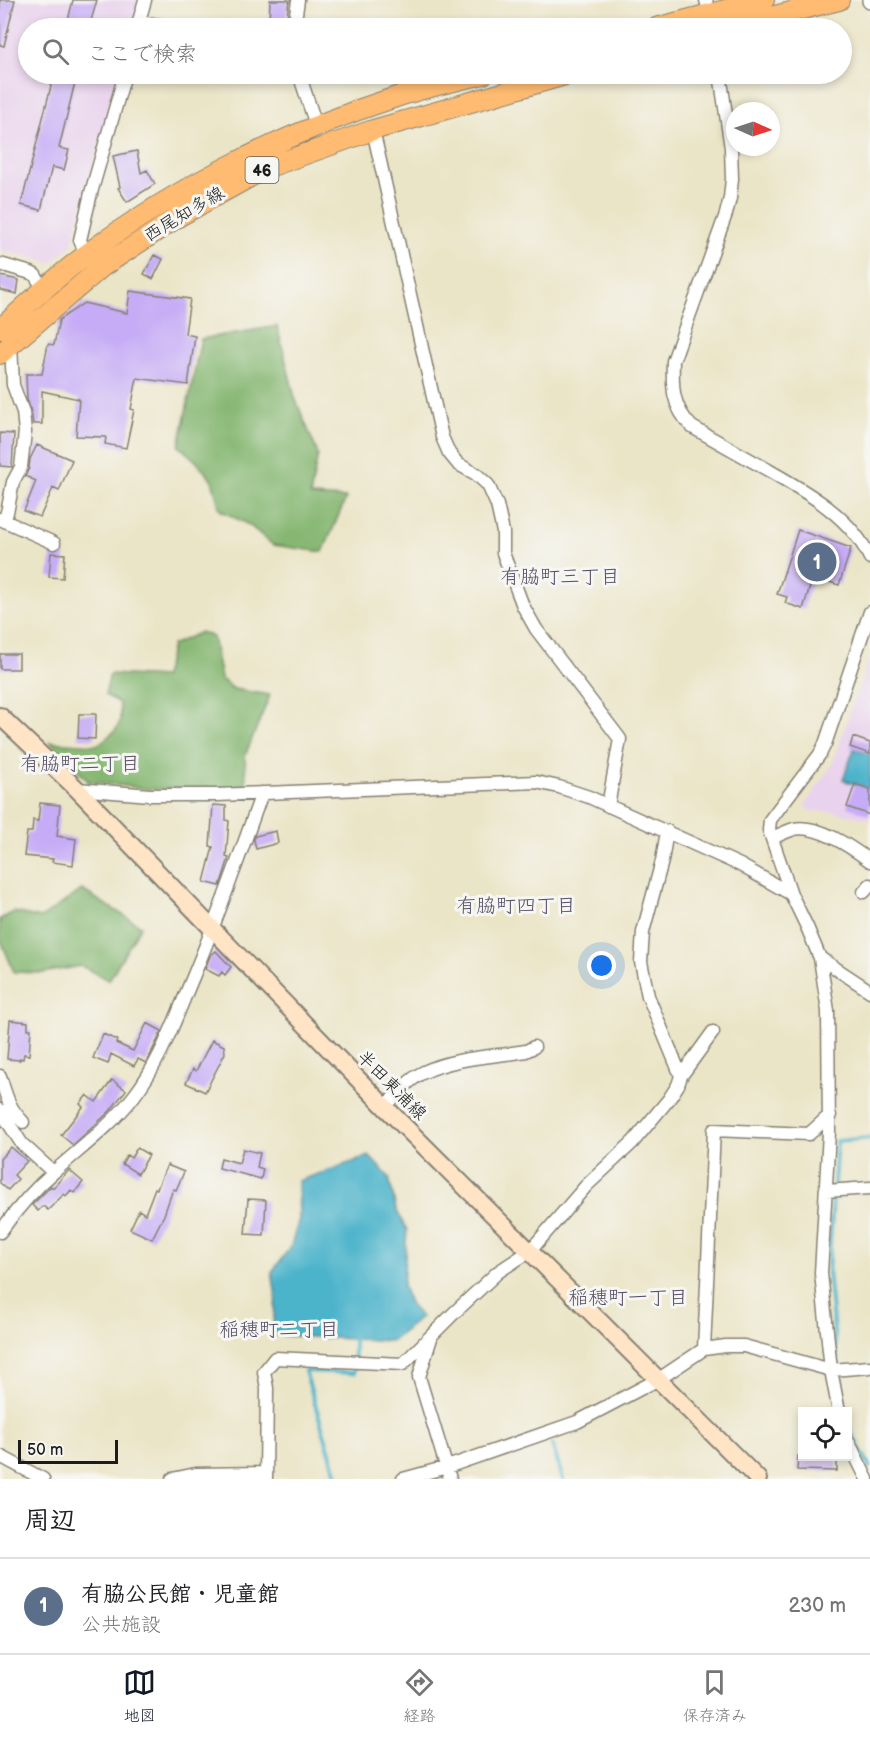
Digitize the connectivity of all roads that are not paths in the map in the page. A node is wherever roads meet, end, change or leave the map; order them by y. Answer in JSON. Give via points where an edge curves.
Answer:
{"nodes":[{"id":1,"x":145,"y":0,"type":"edge"},
{"id":2,"x":298,"y":0,"type":"edge"},
{"id":3,"x":764,"y":0,"type":"edge"},
{"id":4,"x":839,"y":0,"type":"edge"},
{"id":5,"x":710,"y":14,"type":"edge"},
{"id":6,"x":140,"y":18,"type":"edge"},
{"id":7,"x":295,"y":18,"type":"edge"},
{"id":8,"x":695,"y":18,"type":"edge"},
{"id":9,"x":766,"y":18,"type":"edge"},
{"id":10,"x":122,"y":84,"type":"edge"},
{"id":11,"x":302,"y":84,"type":"edge"},
{"id":12,"x":444,"y":84,"type":"edge"},
{"id":13,"x":534,"y":84,"type":"edge"},
{"id":14,"x":721,"y":84,"type":"edge"},
{"id":15,"x":316,"y":125,"type":"junction"},
{"id":16,"x":373,"y":130,"type":"junction"},
{"id":17,"x":86,"y":254,"type":"junction"},
{"id":18,"x":0,"y":264,"type":"edge"},
{"id":19,"x":44,"y":290,"type":"junction"},
{"id":20,"x":4,"y":342,"type":"edge"},
{"id":21,"x":2,"y":519,"type":"edge"},
{"id":22,"x":54,"y":543,"type":"dead end"},
{"id":23,"x":870,"y":558,"type":"edge"},
{"id":24,"x":870,"y":612,"type":"edge"},
{"id":25,"x":1,"y":721,"type":"edge"},
{"id":26,"x":77,"y":789,"type":"junction"},
{"id":27,"x":262,"y":793,"type":"junction"},
{"id":28,"x":608,"y":806,"type":"junction"},
{"id":29,"x":667,"y":831,"type":"junction"},
{"id":30,"x":772,"y":838,"type":"junction"},
{"id":31,"x":870,"y":861,"type":"edge"},
{"id":32,"x":791,"y":894,"type":"junction"},
{"id":33,"x":213,"y":930,"type":"junction"},
{"id":34,"x":820,"y":958,"type":"junction"},
{"id":35,"x":870,"y":991,"type":"edge"},
{"id":36,"x":713,"y":1032,"type":"dead end"},
{"id":37,"x":534,"y":1047,"type":"dead end"},
{"id":38,"x":0,"y":1076,"type":"edge"},
{"id":39,"x":681,"y":1076,"type":"junction"},
{"id":40,"x":385,"y":1107,"type":"junction"},
{"id":41,"x":0,"y":1110,"type":"edge"},
{"id":42,"x":830,"y":1114,"type":"junction"},
{"id":43,"x":22,"y":1122,"type":"dead end"},
{"id":44,"x":53,"y":1172,"type":"junction"},
{"id":45,"x":870,"y":1188,"type":"edge"},
{"id":46,"x":827,"y":1191,"type":"junction"},
{"id":47,"x":0,"y":1232,"type":"edge"},
{"id":48,"x":530,"y":1251,"type":"junction"},
{"id":49,"x":431,"y":1336,"type":"junction"},
{"id":50,"x":704,"y":1349,"type":"junction"},
{"id":51,"x":870,"y":1366,"type":"edge"},
{"id":52,"x":831,"y":1370,"type":"junction"},
{"id":53,"x":659,"y":1379,"type":"junction"},
{"id":54,"x":838,"y":1407,"type":"edge"},
{"id":55,"x":852,"y":1449,"type":"edge"},
{"id":56,"x":0,"y":1456,"type":"edge"},
{"id":57,"x":448,"y":1473,"type":"edge"},
{"id":58,"x":266,"y":1476,"type":"edge"},
{"id":59,"x":43,"y":1479,"type":"edge"},
{"id":60,"x":172,"y":1479,"type":"edge"},
{"id":61,"x":404,"y":1479,"type":"edge"},
{"id":62,"x":758,"y":1479,"type":"edge"},
{"id":63,"x":867,"y":1479,"type":"edge"}],
"edges":[{"from":1,"to":6,"type":"street"},
{"from":2,"to":7,"type":"street"},
{"from":3,"to":5,"type":"main road"},
{"from":4,"to":9,"type":"main road"},
{"from":5,"to":8,"type":"main road"},
{"from":10,"to":17,"type":"street","via":[[80,240]]},
{"from":11,"to":15,"type":"street"},
{"from":12,"to":15,"type":"main road","name":"西尾知多線","number":"46"},
{"from":13,"to":16,"type":"main road","name":"西尾知多線","number":"46"},
{"from":14,"to":23,"type":"street","via":[[732,179],[726,214],[674,362],[672,387],[677,404],[692,427],[809,493],[858,537]]},
{"from":15,"to":17,"type":"main road","name":"西尾知多線","number":"46","via":[[215,174]]},
{"from":16,"to":20,"type":"main road","name":"西尾知多線","number":"46","via":[[266,168],[181,214],[103,266]]},
{"from":16,"to":28,"type":"street","via":[[442,437],[458,464],[476,474],[493,495],[503,532],[503,553],[536,629],[620,739]]},
{"from":17,"to":19,"type":"main road","name":"西尾知多線","number":"46"},
{"from":18,"to":19,"type":"street","via":[[36,275]]},
{"from":19,"to":20,"type":"main road","name":"西尾知多線","number":"46"},
{"from":20,"to":21,"type":"street","via":[[25,432],[21,467]]},
{"from":21,"to":22,"type":"street"},
{"from":24,"to":30,"type":"street","via":[[825,744],[770,820]]},
{"from":25,"to":26,"type":"main road","name":"半田東浦線"},
{"from":26,"to":27,"type":"street","via":[[150,795]]},
{"from":26,"to":33,"type":"main road","name":"半田東浦線"},
{"from":27,"to":28,"type":"street","via":[[536,782]]},
{"from":27,"to":33,"type":"street"},
{"from":28,"to":29,"type":"street"},
{"from":29,"to":32,"type":"street"},
{"from":29,"to":39,"type":"street","via":[[643,932],[641,962],[648,996]]},
{"from":30,"to":31,"type":"street","via":[[794,829],[809,829],[827,834]]},
{"from":30,"to":32,"type":"street"},
{"from":32,"to":34,"type":"street"},
{"from":33,"to":40,"type":"main road","name":"半田東浦線"},
{"from":33,"to":44,"type":"street","via":[[148,1076],[96,1138]]},
{"from":34,"to":35,"type":"street"},
{"from":34,"to":42,"type":"street","via":[[829,1026]]},
{"from":36,"to":39,"type":"street"},
{"from":37,"to":40,"type":"street","via":[[423,1072]]},
{"from":38,"to":43,"type":"street","via":[[7,1100]]},
{"from":39,"to":48,"type":"street","via":[[669,1100],[633,1142],[586,1186]]},
{"from":40,"to":48,"type":"main road","name":"半田東浦線"},
{"from":41,"to":44,"type":"street","via":[[22,1144]]},
{"from":42,"to":46,"type":"street"},
{"from":42,"to":50,"type":"street","via":[[809,1134],[714,1130]]},
{"from":44,"to":47,"type":"street"},
{"from":45,"to":46,"type":"street"},
{"from":46,"to":52,"type":"street","via":[[821,1273]]},
{"from":48,"to":49,"type":"street","via":[[498,1272]]},
{"from":48,"to":53,"type":"main road","name":"半田東浦線"},
{"from":49,"to":57,"type":"street","via":[[419,1377]]},
{"from":49,"to":58,"type":"street","via":[[403,1364],[275,1358],[264,1372]]},
{"from":50,"to":52,"type":"street","via":[[744,1346]]},
{"from":50,"to":53,"type":"street"},
{"from":51,"to":52,"type":"street"},
{"from":52,"to":54,"type":"street"},
{"from":53,"to":57,"type":"street","via":[[577,1422]]},
{"from":53,"to":62,"type":"main road","name":"半田東浦線"},
{"from":55,"to":63,"type":"street"},
{"from":56,"to":59,"type":"street"},
{"from":57,"to":61,"type":"street"},
{"from":58,"to":60,"type":"street","via":[[196,1474]]}]}
